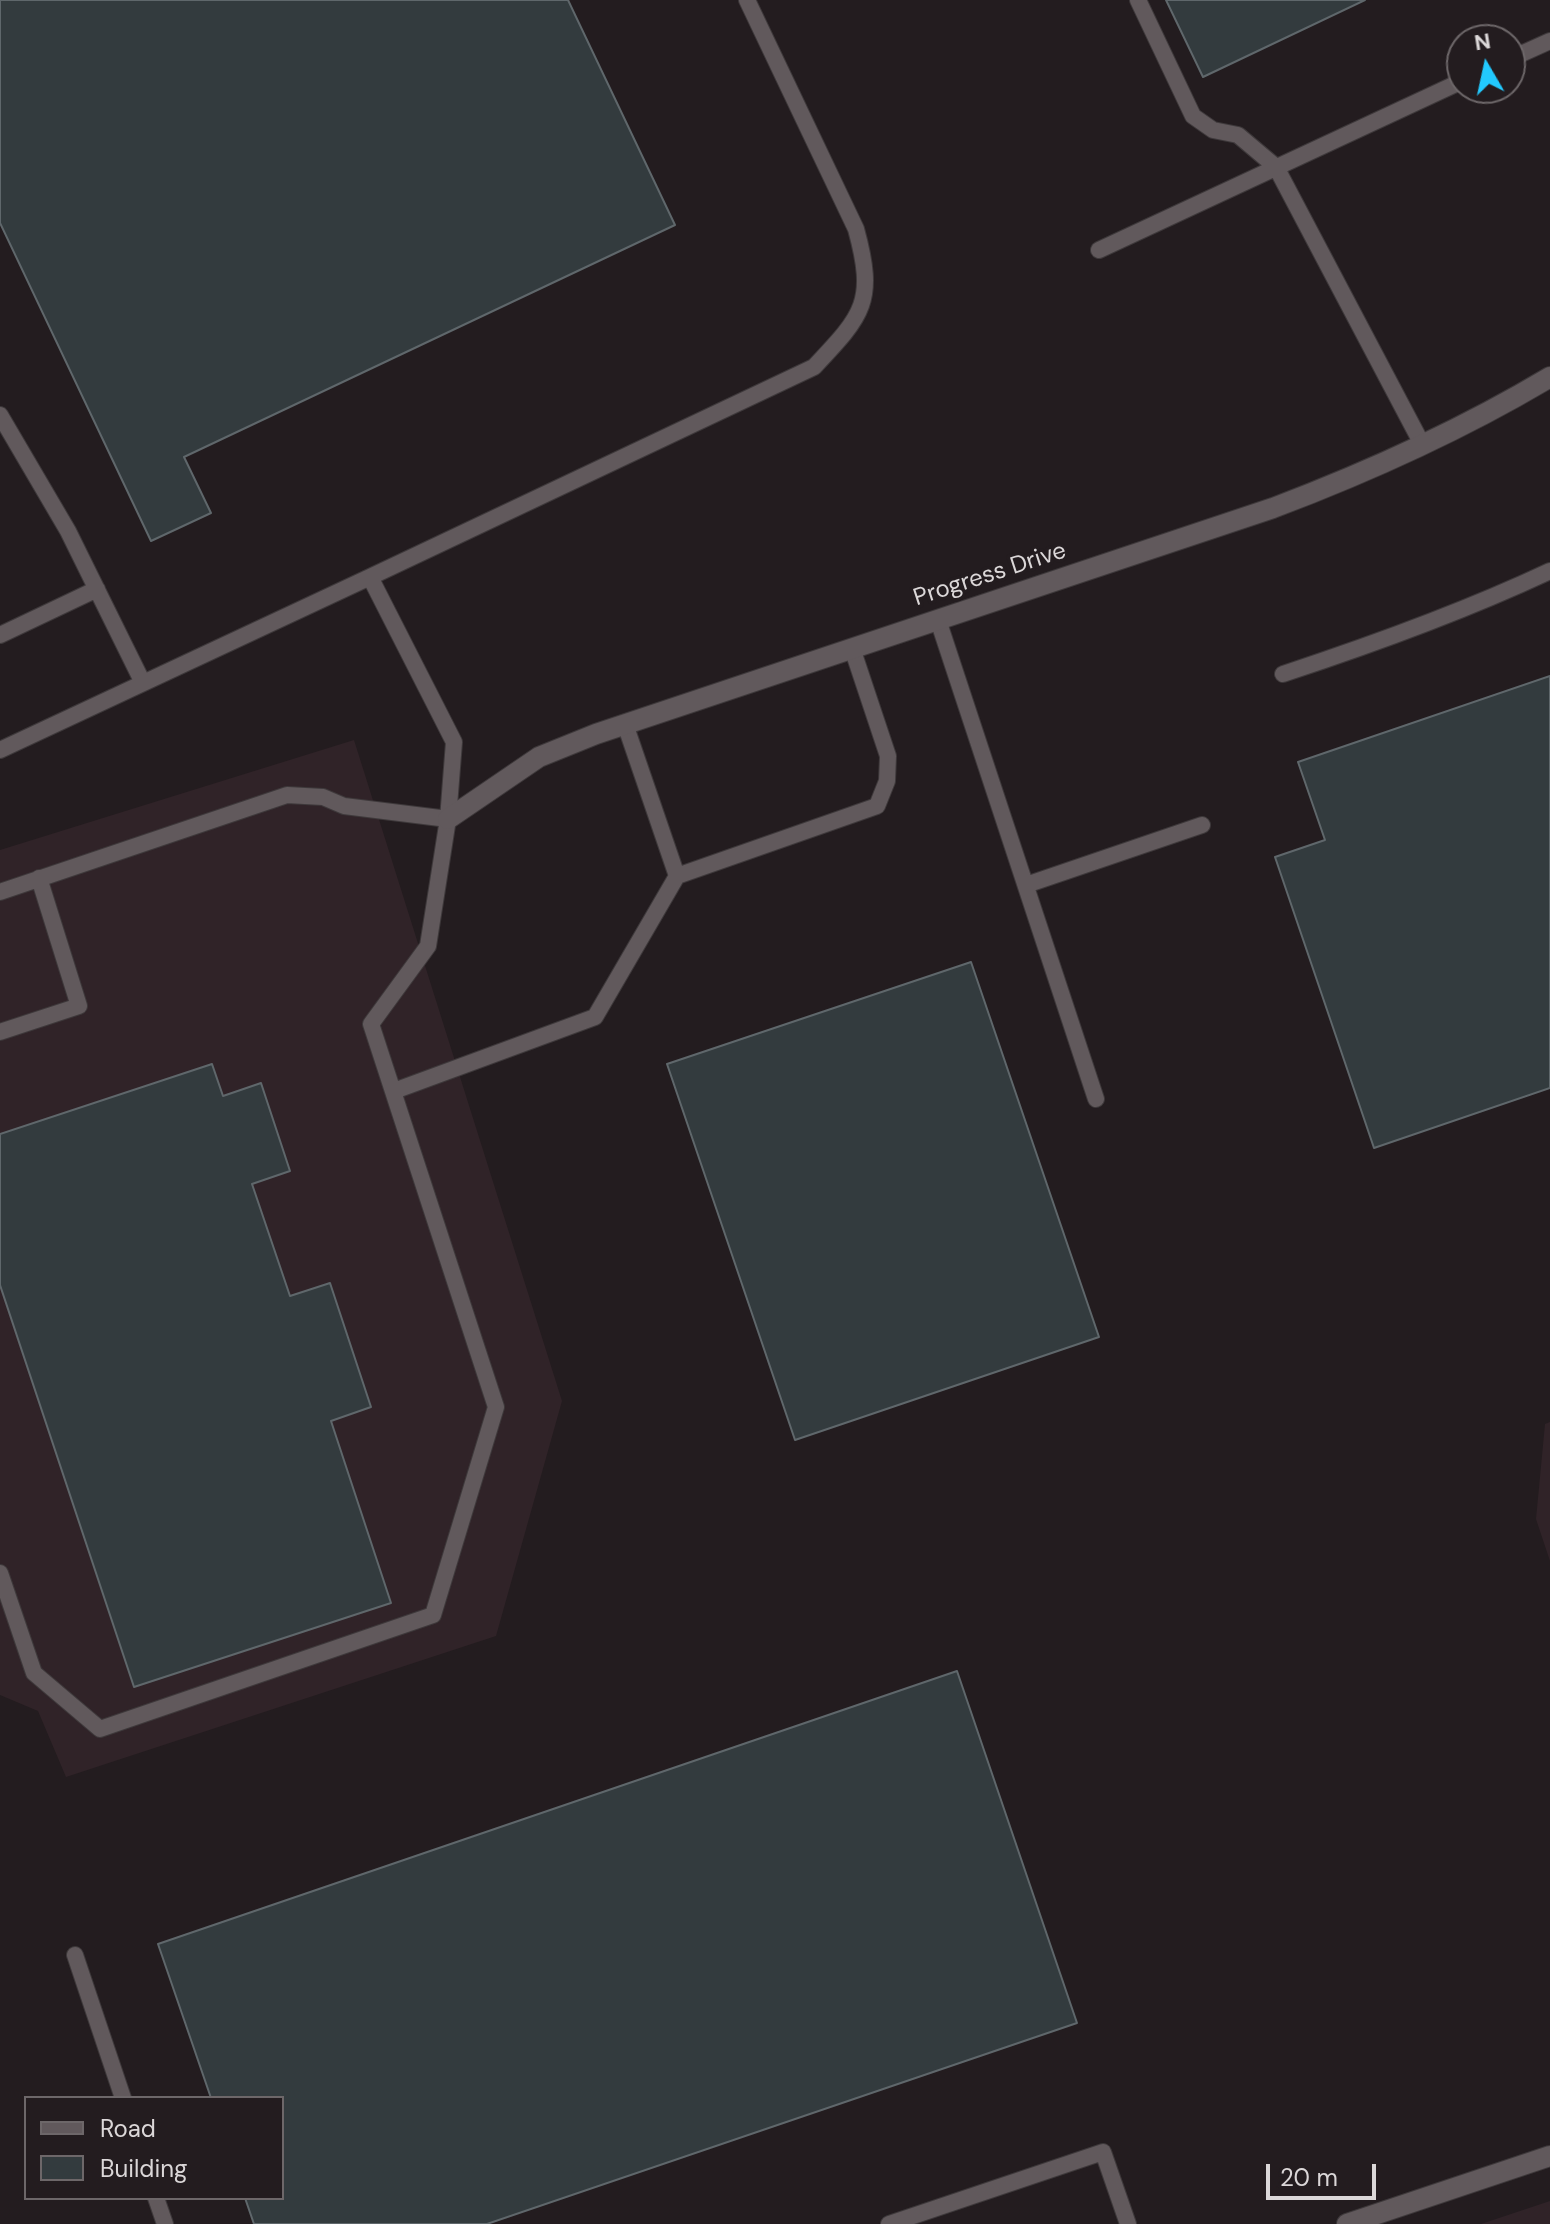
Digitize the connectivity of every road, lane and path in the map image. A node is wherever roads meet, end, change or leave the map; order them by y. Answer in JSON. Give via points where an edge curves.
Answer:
{"nodes":[{"id":1,"x":747,"y":0,"type":"edge"},
{"id":2,"x":1138,"y":0,"type":"edge"},
{"id":3,"x":1550,"y":41,"type":"edge"},
{"id":4,"x":1526,"y":52,"type":"edge"},
{"id":5,"x":1446,"y":88,"type":"edge"},
{"id":6,"x":1276,"y":167,"type":"junction"},
{"id":7,"x":1099,"y":250,"type":"dead end"},
{"id":8,"x":1550,"y":377,"type":"edge"},
{"id":9,"x":0,"y":415,"type":"edge"},
{"id":10,"x":1422,"y":444,"type":"junction"},
{"id":11,"x":1550,"y":571,"type":"edge"},
{"id":12,"x":370,"y":577,"type":"junction"},
{"id":13,"x":97,"y":589,"type":"junction"},
{"id":14,"x":938,"y":620,"type":"junction"},
{"id":15,"x":0,"y":635,"type":"edge"},
{"id":16,"x":852,"y":648,"type":"junction"},
{"id":17,"x":1283,"y":674,"type":"dead end"},
{"id":18,"x":143,"y":683,"type":"junction"},
{"id":19,"x":625,"y":724,"type":"junction"},
{"id":20,"x":0,"y":750,"type":"edge"},
{"id":21,"x":448,"y":819,"type":"junction"},
{"id":22,"x":1202,"y":825,"type":"dead end"},
{"id":23,"x":677,"y":876,"type":"junction"},
{"id":24,"x":39,"y":878,"type":"junction"},
{"id":25,"x":1026,"y":885,"type":"junction"},
{"id":26,"x":0,"y":892,"type":"edge"},
{"id":27,"x":0,"y":1032,"type":"edge"},
{"id":28,"x":394,"y":1091,"type":"junction"},
{"id":29,"x":1096,"y":1099,"type":"dead end"},
{"id":30,"x":0,"y":1573,"type":"edge"},
{"id":31,"x":75,"y":1955,"type":"dead end"},
{"id":32,"x":122,"y":2096,"type":"edge"},
{"id":33,"x":1550,"y":2156,"type":"edge"},
{"id":34,"x":157,"y":2200,"type":"edge"},
{"id":35,"x":165,"y":2224,"type":"edge"},
{"id":36,"x":889,"y":2224,"type":"edge"},
{"id":37,"x":1128,"y":2224,"type":"edge"},
{"id":38,"x":1347,"y":2224,"type":"edge"}],
"edges":[{"from":1,"to":12,"type":"lane","via":[[856,229],[866,264],[866,288],[847,334],[814,367]]},
{"from":2,"to":6,"type":"lane","via":[[1193,116],[1213,130],[1238,135]]},
{"from":3,"to":4,"type":"lane"},
{"from":5,"to":6,"type":"lane"},
{"from":6,"to":7,"type":"lane"},
{"from":6,"to":10,"type":"lane"},
{"from":8,"to":10,"type":"street","name":"Progress Drive"},
{"from":9,"to":13,"type":"lane"},
{"from":10,"to":14,"type":"street","name":"Progress Drive","via":[[1273,508]]},
{"from":11,"to":17,"type":"lane","via":[[1405,633]]},
{"from":12,"to":18,"type":"lane"},
{"from":12,"to":21,"type":"lane","via":[[454,742]]},
{"from":13,"to":15,"type":"lane"},
{"from":13,"to":18,"type":"lane"},
{"from":14,"to":16,"type":"street","name":"Progress Drive"},
{"from":14,"to":25,"type":"lane"},
{"from":16,"to":19,"type":"street","name":"Progress Drive"},
{"from":16,"to":23,"type":"lane","via":[[888,756],[887,781],[877,806]]},
{"from":18,"to":20,"type":"lane"},
{"from":19,"to":21,"type":"street","name":"Progress Drive","via":[[539,757]]},
{"from":19,"to":23,"type":"lane"},
{"from":21,"to":24,"type":"lane","via":[[287,795]]},
{"from":21,"to":28,"type":"lane","via":[[428,946],[371,1024]]},
{"from":22,"to":25,"type":"lane"},
{"from":23,"to":28,"type":"lane","via":[[595,1017]]},
{"from":24,"to":26,"type":"lane"},
{"from":24,"to":27,"type":"lane","via":[[79,1006]]},
{"from":25,"to":29,"type":"lane"},
{"from":28,"to":30,"type":"lane","via":[[496,1407],[433,1615],[100,1729],[34,1673]]},
{"from":31,"to":32,"type":"lane"},
{"from":33,"to":38,"type":"street"},
{"from":34,"to":35,"type":"lane"},
{"from":36,"to":37,"type":"lane","via":[[1103,2152]]}]}
